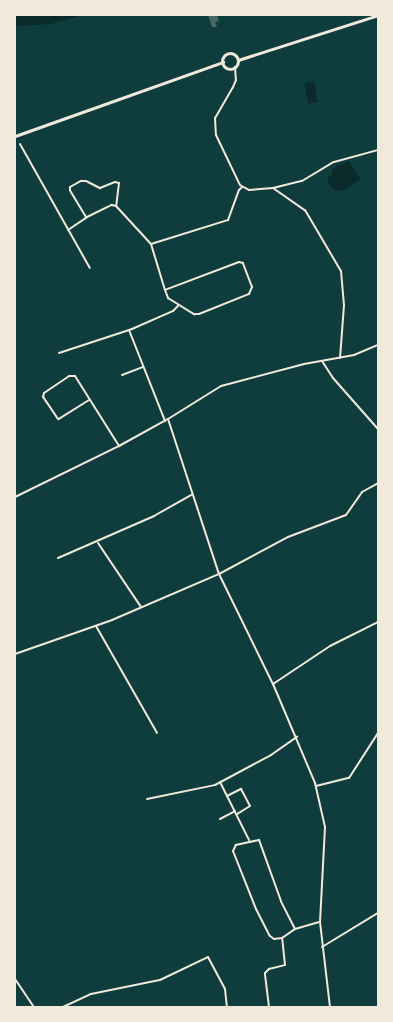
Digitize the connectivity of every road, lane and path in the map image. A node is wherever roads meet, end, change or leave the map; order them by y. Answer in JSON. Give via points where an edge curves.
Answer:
{"nodes":[{"id":1,"x":378,"y":15,"type":"edge"},
{"id":2,"x":238,"y":60,"type":"junction"},
{"id":3,"x":223,"y":62,"type":"junction"},
{"id":4,"x":234,"y":67,"type":"junction"},
{"id":5,"x":15,"y":136,"type":"edge"},
{"id":6,"x":20,"y":144,"type":"dead end"},
{"id":7,"x":378,"y":150,"type":"edge"},
{"id":8,"x":242,"y":187,"type":"junction"},
{"id":9,"x":273,"y":188,"type":"junction"},
{"id":10,"x":116,"y":206,"type":"junction"},
{"id":11,"x":87,"y":217,"type":"junction"},
{"id":12,"x":68,"y":230,"type":"junction"},
{"id":13,"x":150,"y":244,"type":"junction"},
{"id":14,"x":90,"y":268,"type":"dead end"},
{"id":15,"x":165,"y":290,"type":"junction"},
{"id":16,"x":178,"y":306,"type":"junction"},
{"id":17,"x":129,"y":330,"type":"junction"},
{"id":18,"x":378,"y":345,"type":"edge"},
{"id":19,"x":59,"y":353,"type":"dead end"},
{"id":20,"x":340,"y":358,"type":"junction"},
{"id":21,"x":322,"y":361,"type":"junction"},
{"id":22,"x":144,"y":367,"type":"junction"},
{"id":23,"x":122,"y":375,"type":"dead end"},
{"id":24,"x":89,"y":400,"type":"junction"},
{"id":25,"x":168,"y":419,"type":"junction"},
{"id":26,"x":165,"y":421,"type":"junction"},
{"id":27,"x":378,"y":429,"type":"edge"},
{"id":28,"x":119,"y":446,"type":"junction"},
{"id":29,"x":378,"y":483,"type":"edge"},
{"id":30,"x":192,"y":494,"type":"junction"},
{"id":31,"x":15,"y":497,"type":"edge"},
{"id":32,"x":97,"y":542,"type":"junction"},
{"id":33,"x":58,"y":558,"type":"dead end"},
{"id":34,"x":218,"y":574,"type":"junction"},
{"id":35,"x":141,"y":607,"type":"junction"},
{"id":36,"x":378,"y":622,"type":"edge"},
{"id":37,"x":96,"y":626,"type":"junction"},
{"id":38,"x":15,"y":654,"type":"edge"},
{"id":39,"x":273,"y":684,"type":"junction"},
{"id":40,"x":158,"y":733,"type":"dead end"},
{"id":41,"x":378,"y":733,"type":"edge"},
{"id":42,"x":297,"y":737,"type":"junction"},
{"id":43,"x":220,"y":782,"type":"junction"},
{"id":44,"x":316,"y":786,"type":"junction"},
{"id":45,"x":227,"y":796,"type":"junction"},
{"id":46,"x":148,"y":799,"type":"dead end"},
{"id":47,"x":235,"y":811,"type":"junction"},
{"id":48,"x":237,"y":814,"type":"junction"},
{"id":49,"x":220,"y":819,"type":"dead end"},
{"id":50,"x":249,"y":841,"type":"junction"},
{"id":51,"x":378,"y":914,"type":"edge"},
{"id":52,"x":320,"y":922,"type":"junction"},
{"id":53,"x":295,"y":929,"type":"junction"},
{"id":54,"x":282,"y":938,"type":"junction"},
{"id":55,"x":322,"y":947,"type":"junction"},
{"id":56,"x":15,"y":979,"type":"edge"},
{"id":57,"x":34,"y":1007,"type":"edge"},
{"id":58,"x":63,"y":1007,"type":"edge"},
{"id":59,"x":227,"y":1007,"type":"edge"},
{"id":60,"x":269,"y":1007,"type":"edge"},
{"id":61,"x":330,"y":1007,"type":"edge"}],
"edges":[{"from":1,"to":2,"type":"main road"},
{"from":2,"to":3,"type":"main road","via":[[230,53]]},
{"from":2,"to":4,"type":"main road"},
{"from":3,"to":4,"type":"main road","via":[[227,68]]},
{"from":3,"to":5,"type":"main road"},
{"from":4,"to":8,"type":"street","via":[[236,80],[218,111],[215,131]]},
{"from":6,"to":12,"type":"street"},
{"from":7,"to":9,"type":"street","via":[[334,162],[302,182]]},
{"from":8,"to":9,"type":"street","via":[[249,190]]},
{"from":8,"to":13,"type":"street","via":[[228,220]]},
{"from":9,"to":20,"type":"street","via":[[305,210],[341,271],[344,305]]},
{"from":10,"to":11,"type":"street"},
{"from":10,"to":11,"type":"street","via":[[118,183],[100,188],[81,181],[70,190]]},
{"from":10,"to":13,"type":"street"},
{"from":11,"to":12,"type":"street"},
{"from":12,"to":14,"type":"street"},
{"from":13,"to":15,"type":"street"},
{"from":15,"to":16,"type":"street","via":[[168,298]]},
{"from":15,"to":16,"type":"street","via":[[233,263],[243,263],[252,287],[249,294],[199,314]]},
{"from":16,"to":17,"type":"street"},
{"from":17,"to":19,"type":"street"},
{"from":17,"to":22,"type":"street"},
{"from":18,"to":20,"type":"street"},
{"from":20,"to":21,"type":"street"},
{"from":21,"to":25,"type":"street","via":[[221,386]]},
{"from":21,"to":27,"type":"street"},
{"from":22,"to":23,"type":"street"},
{"from":22,"to":26,"type":"street"},
{"from":24,"to":24,"type":"street","via":[[58,419],[43,397],[44,392],[69,376],[75,376]]},
{"from":24,"to":28,"type":"street"},
{"from":25,"to":26,"type":"street"},
{"from":25,"to":30,"type":"street"},
{"from":26,"to":28,"type":"street"},
{"from":28,"to":31,"type":"street"},
{"from":29,"to":34,"type":"street","via":[[362,492],[346,515],[288,537]]},
{"from":30,"to":32,"type":"street"},
{"from":30,"to":34,"type":"street"},
{"from":32,"to":33,"type":"street"},
{"from":32,"to":35,"type":"street"},
{"from":34,"to":35,"type":"street"},
{"from":34,"to":39,"type":"street"},
{"from":35,"to":37,"type":"street"},
{"from":36,"to":39,"type":"street","via":[[330,646]]},
{"from":37,"to":38,"type":"street"},
{"from":37,"to":40,"type":"street"},
{"from":39,"to":42,"type":"street"},
{"from":41,"to":44,"type":"street","via":[[349,778]]},
{"from":42,"to":43,"type":"street"},
{"from":42,"to":44,"type":"street"},
{"from":43,"to":45,"type":"street"},
{"from":43,"to":46,"type":"street"},
{"from":44,"to":52,"type":"street","via":[[324,827]]},
{"from":45,"to":47,"type":"street"},
{"from":45,"to":48,"type":"street","via":[[242,789],[250,806]]},
{"from":47,"to":48,"type":"street"},
{"from":47,"to":49,"type":"street"},
{"from":48,"to":50,"type":"street"},
{"from":50,"to":53,"type":"street","via":[[260,843]]},
{"from":50,"to":54,"type":"street","via":[[232,851],[270,936]]},
{"from":51,"to":55,"type":"street"},
{"from":52,"to":53,"type":"street"},
{"from":52,"to":55,"type":"street"},
{"from":53,"to":54,"type":"street"},
{"from":54,"to":60,"type":"street","via":[[285,965],[269,968],[264,973]]},
{"from":55,"to":61,"type":"street"},
{"from":56,"to":57,"type":"street"},
{"from":58,"to":59,"type":"street","via":[[91,994],[160,980],[208,957],[225,989]]}]}
